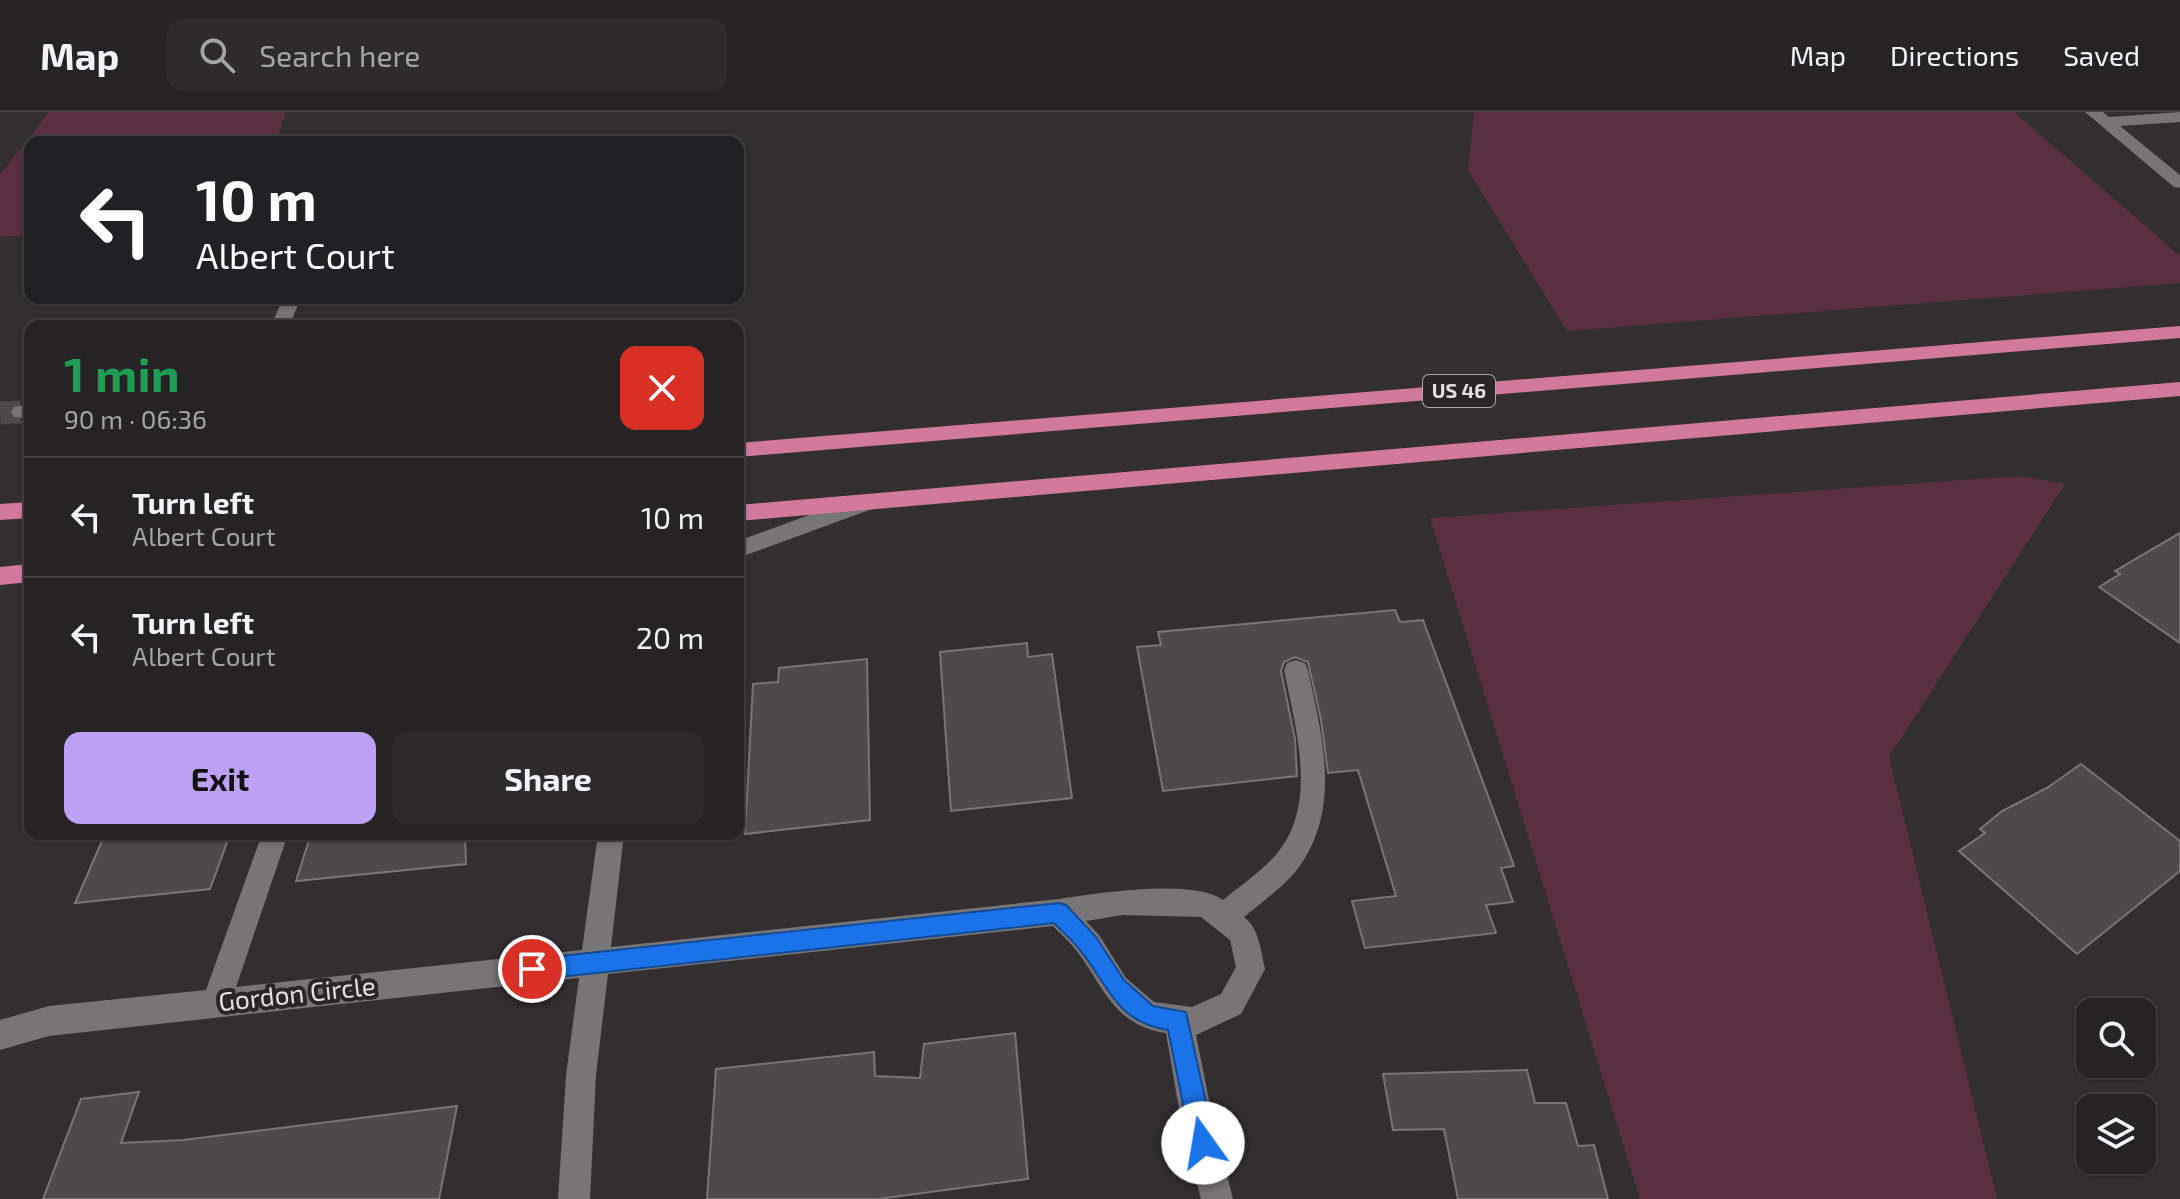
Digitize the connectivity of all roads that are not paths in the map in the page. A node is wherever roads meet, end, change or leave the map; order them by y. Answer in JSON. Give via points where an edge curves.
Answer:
{"nodes":[{"id":1,"x":2099,"y":117,"type":"edge"},
{"id":2,"x":2180,"y":117,"type":"edge"},
{"id":3,"x":2178,"y":180,"type":"edge"},
{"id":4,"x":2180,"y":332,"type":"edge"},
{"id":5,"x":2180,"y":389,"type":"edge"},
{"id":6,"x":744,"y":450,"type":"edge"},
{"id":7,"x":864,"y":503,"type":"junction"},
{"id":8,"x":24,"y":510,"type":"edge"},
{"id":9,"x":0,"y":512,"type":"edge"},
{"id":10,"x":744,"y":513,"type":"edge"},
{"id":11,"x":744,"y":548,"type":"edge"},
{"id":12,"x":24,"y":574,"type":"edge"},
{"id":13,"x":0,"y":576,"type":"edge"},
{"id":14,"x":1296,"y":670,"type":"dead end"},
{"id":15,"x":273,"y":840,"type":"edge"},
{"id":16,"x":610,"y":840,"type":"edge"},
{"id":17,"x":1059,"y":912,"type":"junction"},
{"id":18,"x":1223,"y":917,"type":"junction"},
{"id":19,"x":595,"y":963,"type":"junction"},
{"id":20,"x":216,"y":1003,"type":"junction"},
{"id":21,"x":1178,"y":1020,"type":"junction"},
{"id":22,"x":0,"y":1035,"type":"edge"},
{"id":23,"x":574,"y":1199,"type":"edge"},
{"id":24,"x":1217,"y":1199,"type":"edge"}],
"edges":[{"from":1,"to":2,"type":"street"},
{"from":1,"to":3,"type":"street"},
{"from":4,"to":6,"type":"highway","number":"US 46"},
{"from":5,"to":7,"type":"highway"},
{"from":7,"to":10,"type":"highway"},
{"from":7,"to":11,"type":"street"},
{"from":8,"to":9,"type":"highway"},
{"from":12,"to":13,"type":"highway"},
{"from":14,"to":18,"type":"street","via":[[1315,769],[1309,817],[1289,859]]},
{"from":15,"to":20,"type":"street"},
{"from":16,"to":19,"type":"street"},
{"from":17,"to":18,"type":"street","name":"Gordon Circle","via":[[1137,902],[1206,904]]},
{"from":17,"to":19,"type":"street","name":"Gordon Circle"},
{"from":17,"to":21,"type":"street","via":[[1089,944],[1116,988],[1148,1016]]},
{"from":18,"to":21,"type":"street","via":[[1242,932],[1251,969],[1231,1004],[1193,1022]]},
{"from":19,"to":20,"type":"street","name":"Gordon Circle"},
{"from":19,"to":23,"type":"street","via":[[581,1075]]},
{"from":20,"to":22,"type":"street","name":"Gordon Circle","via":[[49,1021]]},
{"from":21,"to":24,"type":"street"}]}
